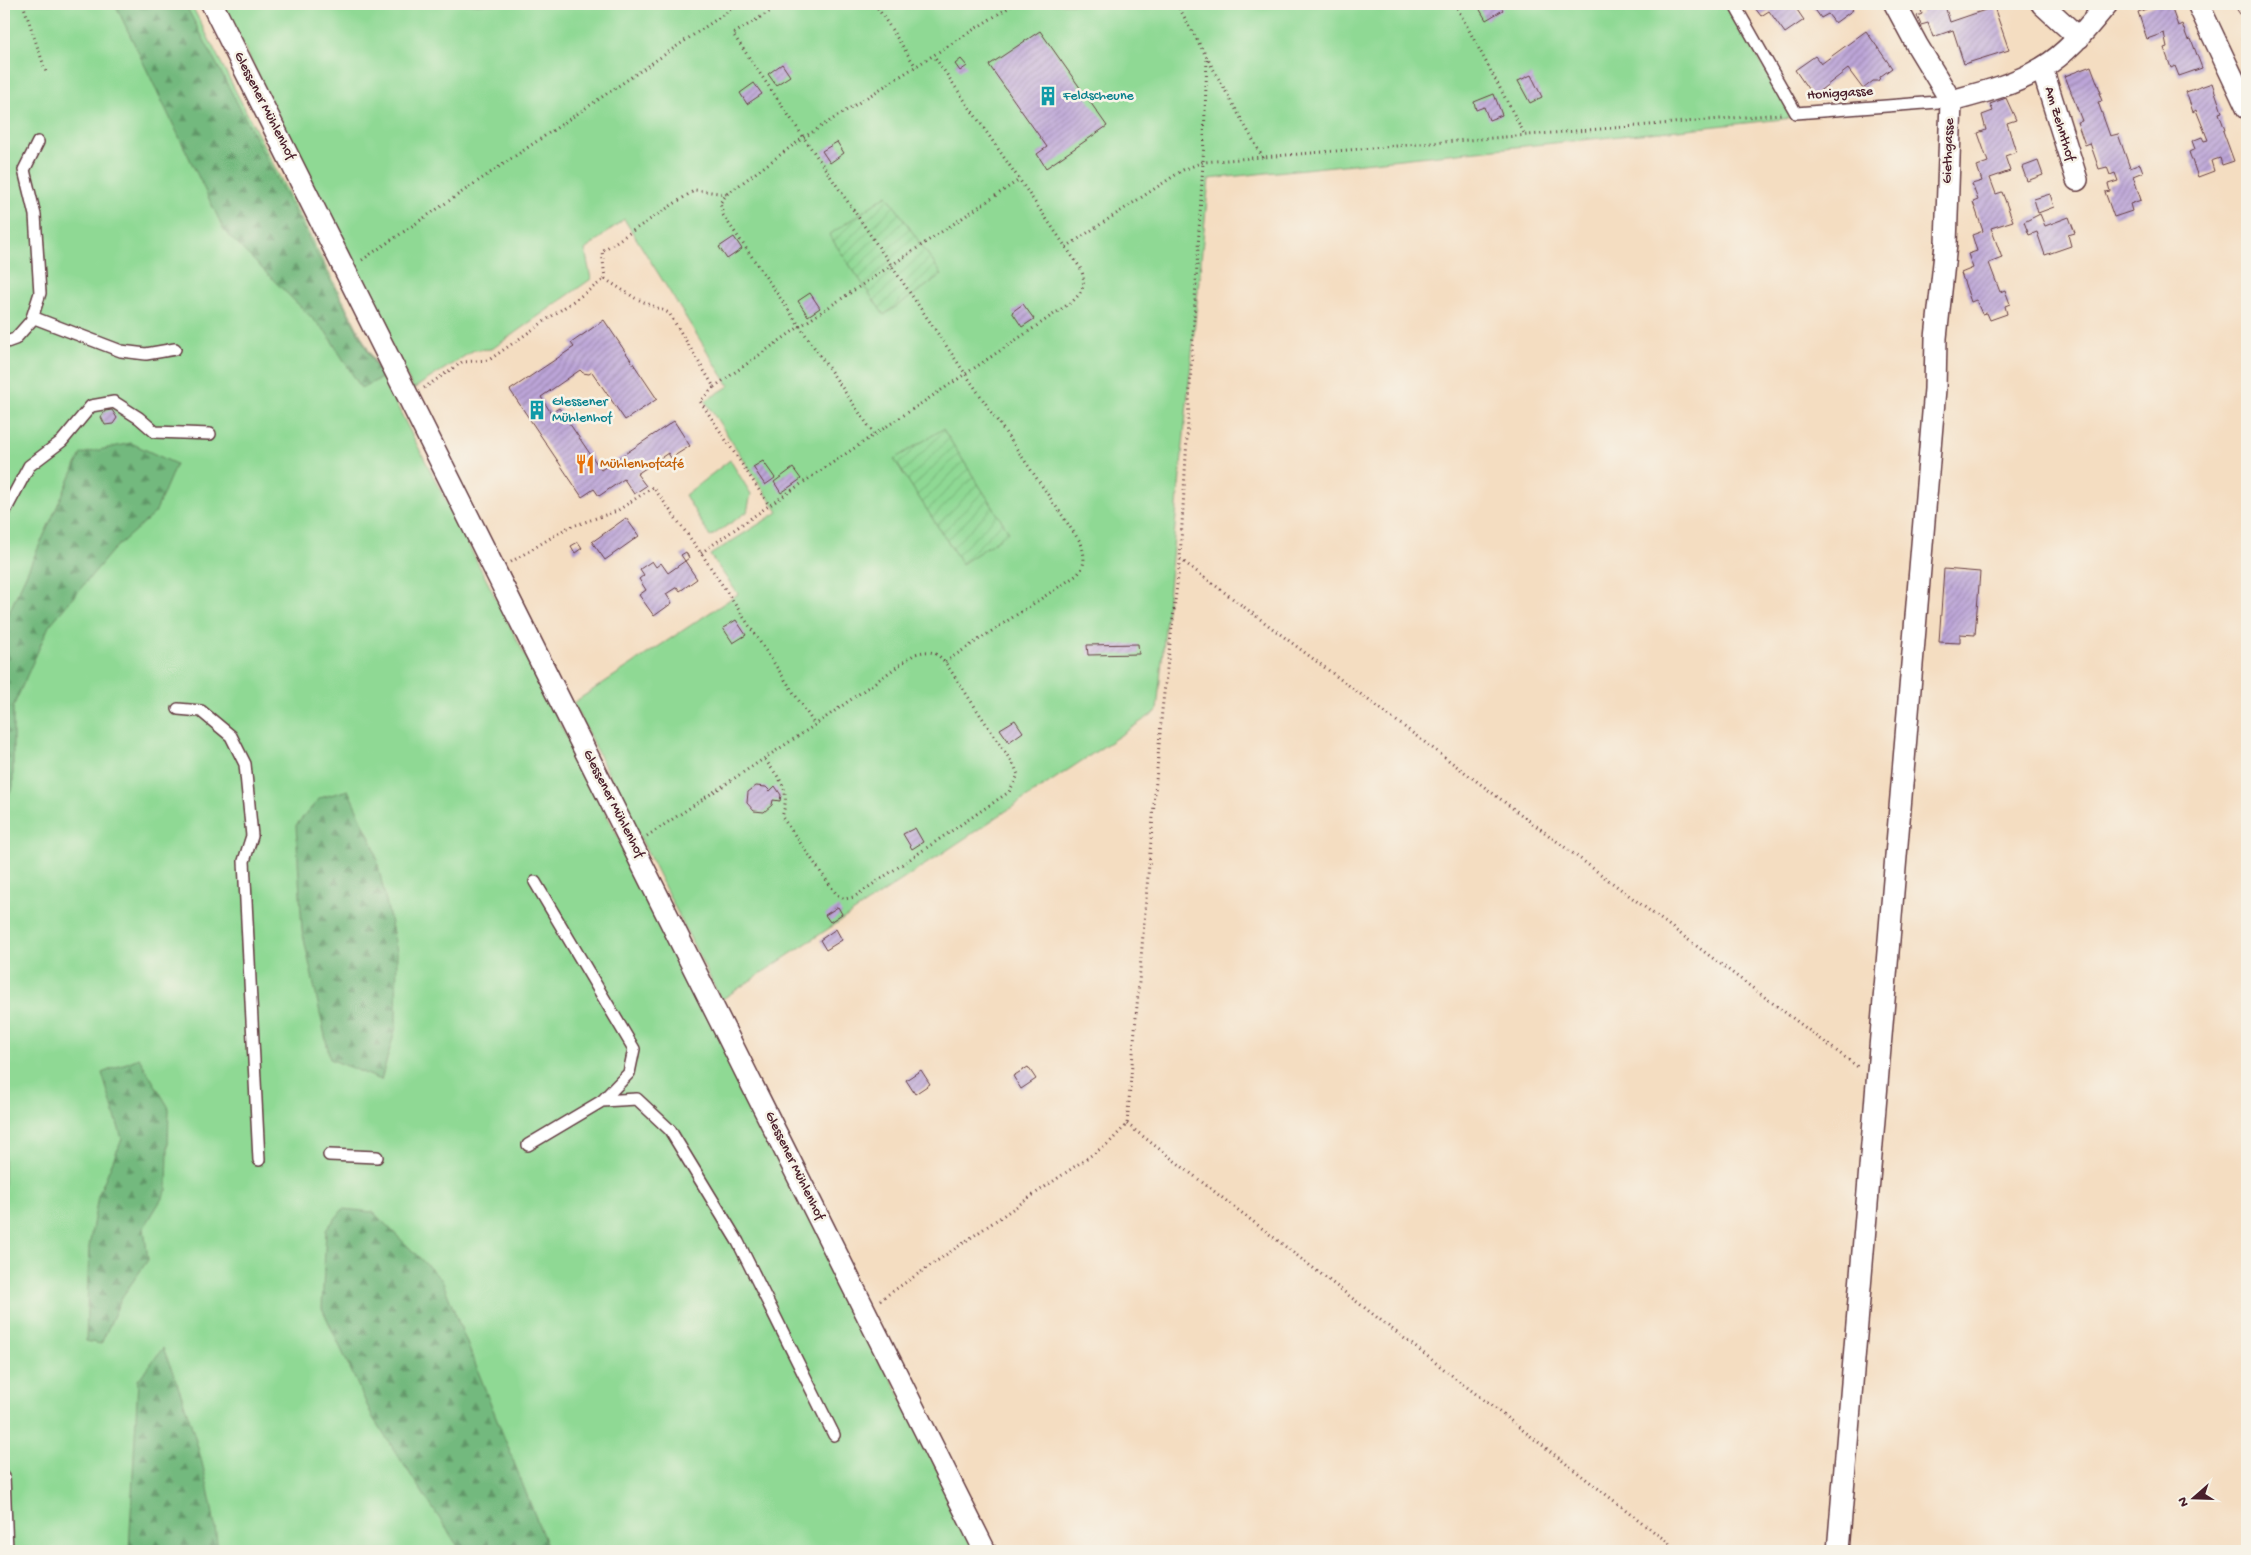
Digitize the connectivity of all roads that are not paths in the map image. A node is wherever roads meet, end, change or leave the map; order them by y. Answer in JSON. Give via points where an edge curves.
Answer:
{"nodes":[{"id":1,"x":212,"y":4,"type":"edge"},
{"id":2,"x":1734,"y":4,"type":"edge"},
{"id":3,"x":1895,"y":4,"type":"edge"},
{"id":4,"x":2042,"y":4,"type":"edge"},
{"id":5,"x":2107,"y":4,"type":"edge"},
{"id":6,"x":2198,"y":4,"type":"edge"},
{"id":7,"x":2079,"y":38,"type":"junction"},
{"id":8,"x":2042,"y":68,"type":"junction"},
{"id":9,"x":1951,"y":101,"type":"junction"},
{"id":10,"x":2247,"y":108,"type":"edge"},
{"id":11,"x":38,"y":142,"type":"dead end"},
{"id":12,"x":2077,"y":180,"type":"dead end"},
{"id":13,"x":32,"y":317,"type":"junction"},
{"id":14,"x":4,"y":343,"type":"edge"},
{"id":15,"x":175,"y":350,"type":"dead end"},
{"id":16,"x":210,"y":434,"type":"dead end"},
{"id":17,"x":4,"y":512,"type":"edge"},
{"id":18,"x":178,"y":709,"type":"dead end"},
{"id":19,"x":535,"y":882,"type":"dead end"},
{"id":20,"x":602,"y":1101,"type":"junction"},
{"id":21,"x":528,"y":1145,"type":"dead end"},
{"id":22,"x":329,"y":1155,"type":"dead end"},
{"id":23,"x":377,"y":1157,"type":"dead end"},
{"id":24,"x":259,"y":1160,"type":"dead end"},
{"id":25,"x":834,"y":1435,"type":"dead end"},
{"id":26,"x":4,"y":1477,"type":"edge"},
{"id":27,"x":8,"y":1551,"type":"edge"},
{"id":28,"x":985,"y":1551,"type":"edge"},
{"id":29,"x":1838,"y":1551,"type":"edge"}],
"edges":[{"from":1,"to":28,"type":"street","name":"Glessener Mühlenhof"},
{"from":2,"to":9,"type":"lane","name":"Honiggasse","via":[[1796,113]]},
{"from":3,"to":9,"type":"street","name":"Giethgasse"},
{"from":4,"to":7,"type":"street"},
{"from":5,"to":7,"type":"street","name":"Am Zehnthof"},
{"from":6,"to":10,"type":"street"},
{"from":7,"to":8,"type":"street","name":"Am Zehnthof"},
{"from":8,"to":9,"type":"street","name":"Am Zehnthof","via":[[1996,88]]},
{"from":8,"to":12,"type":"street","name":"Am Zehnthof"},
{"from":9,"to":29,"type":"street","name":"Giethgasse","via":[[1946,244]]},
{"from":11,"to":13,"type":"lane","via":[[24,170],[35,215],[40,293]]},
{"from":13,"to":14,"type":"lane","via":[[15,339]]},
{"from":13,"to":15,"type":"lane","via":[[121,351],[146,354]]},
{"from":16,"to":17,"type":"lane","via":[[155,432],[114,402],[91,406],[62,441],[29,466]]},
{"from":18,"to":24,"type":"lane","via":[[201,711],[231,736],[245,764],[252,836],[244,861]]},
{"from":19,"to":20,"type":"lane","via":[[634,1049],[629,1073]]},
{"from":20,"to":21,"type":"lane"},
{"from":20,"to":25,"type":"lane","via":[[637,1099],[670,1130],[738,1242]]},
{"from":22,"to":23,"type":"lane"},
{"from":26,"to":27,"type":"lane"}]}
